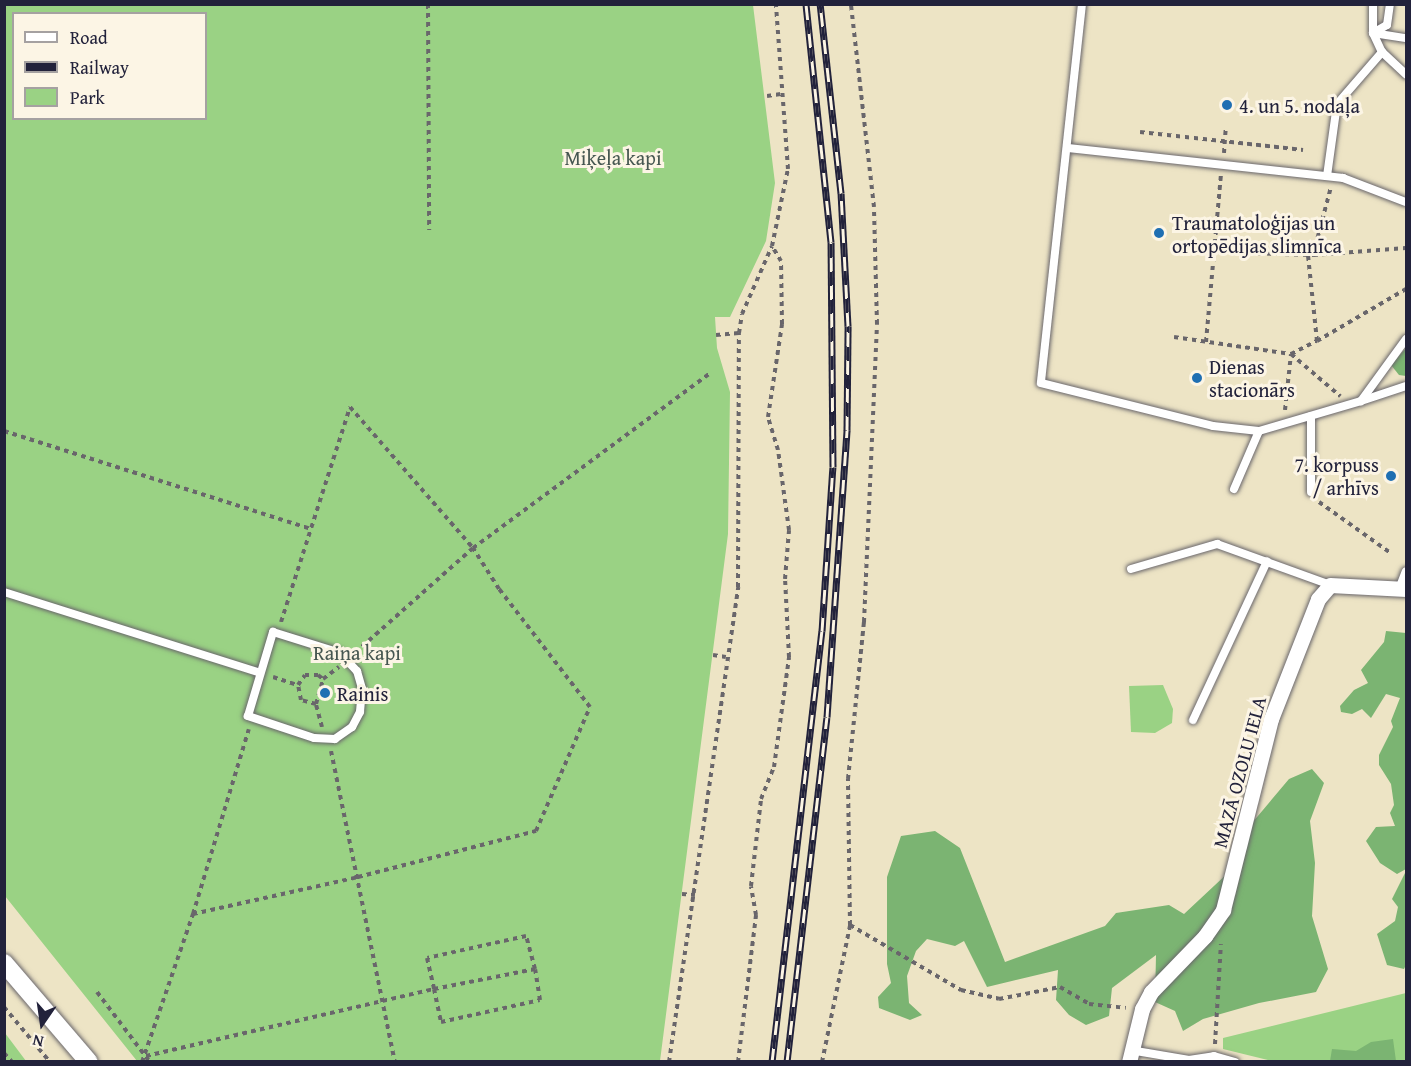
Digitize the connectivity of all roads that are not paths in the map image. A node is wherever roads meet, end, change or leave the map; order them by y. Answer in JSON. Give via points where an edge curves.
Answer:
{"nodes":[{"id":1,"x":1082,"y":4,"type":"edge"},
{"id":2,"x":1373,"y":4,"type":"edge"},
{"id":3,"x":1390,"y":4,"type":"edge"},
{"id":4,"x":1373,"y":33,"type":"junction"},
{"id":5,"x":1407,"y":38,"type":"edge"},
{"id":6,"x":1382,"y":52,"type":"junction"},
{"id":7,"x":1407,"y":74,"type":"edge"},
{"id":8,"x":1068,"y":148,"type":"junction"},
{"id":9,"x":1330,"y":178,"type":"junction"},
{"id":10,"x":1407,"y":202,"type":"edge"},
{"id":11,"x":1407,"y":339,"type":"edge"},
{"id":12,"x":1407,"y":386,"type":"edge"},
{"id":13,"x":1361,"y":401,"type":"junction"},
{"id":14,"x":1311,"y":416,"type":"junction"},
{"id":15,"x":1259,"y":431,"type":"junction"},
{"id":16,"x":1234,"y":489,"type":"dead end"},
{"id":17,"x":1311,"y":492,"type":"road end"},
{"id":18,"x":1267,"y":561,"type":"junction"},
{"id":19,"x":1131,"y":569,"type":"dead end"},
{"id":20,"x":1407,"y":571,"type":"edge"},
{"id":21,"x":1330,"y":585,"type":"junction"},
{"id":22,"x":1403,"y":589,"type":"edge"},
{"id":23,"x":4,"y":592,"type":"edge"},
{"id":24,"x":258,"y":672,"type":"junction"},
{"id":25,"x":1193,"y":720,"type":"dead end"},
{"id":26,"x":4,"y":963,"type":"edge"},
{"id":27,"x":1130,"y":1056,"type":"edge"},
{"id":28,"x":1190,"y":1061,"type":"edge"},
{"id":29,"x":89,"y":1062,"type":"edge"},
{"id":30,"x":1234,"y":1062,"type":"edge"}],
"edges":[{"from":1,"to":8,"type":"lane"},
{"from":2,"to":4,"type":"lane"},
{"from":3,"to":4,"type":"lane","via":[[1387,25]]},
{"from":4,"to":5,"type":"lane"},
{"from":4,"to":6,"type":"lane"},
{"from":6,"to":7,"type":"lane"},
{"from":6,"to":9,"type":"lane","via":[[1337,104]]},
{"from":8,"to":9,"type":"lane"},
{"from":8,"to":15,"type":"lane","via":[[1041,383],[1213,426]]},
{"from":9,"to":10,"type":"lane","via":[[1343,177]]},
{"from":11,"to":13,"type":"lane"},
{"from":12,"to":13,"type":"lane"},
{"from":13,"to":14,"type":"lane"},
{"from":14,"to":15,"type":"lane"},
{"from":14,"to":17,"type":"lane"},
{"from":15,"to":16,"type":"lane"},
{"from":18,"to":19,"type":"lane","via":[[1217,544]]},
{"from":18,"to":21,"type":"lane"},
{"from":18,"to":25,"type":"lane"},
{"from":20,"to":22,"type":"lane"},
{"from":21,"to":22,"type":"street"},
{"from":21,"to":27,"type":"street","name":"MAZĀ OZOLU IELA","via":[[1317,599],[1270,719],[1223,910],[1205,936],[1151,992],[1142,1009]]},
{"from":23,"to":24,"type":"lane"},
{"from":24,"to":24,"type":"lane","via":[[247,713],[252,718],[328,740],[352,727],[360,712],[361,682],[340,653],[277,633],[270,636]]},
{"from":26,"to":29,"type":"street"},
{"from":27,"to":28,"type":"lane"},
{"from":28,"to":30,"type":"lane","via":[[1214,1056]]}]}
